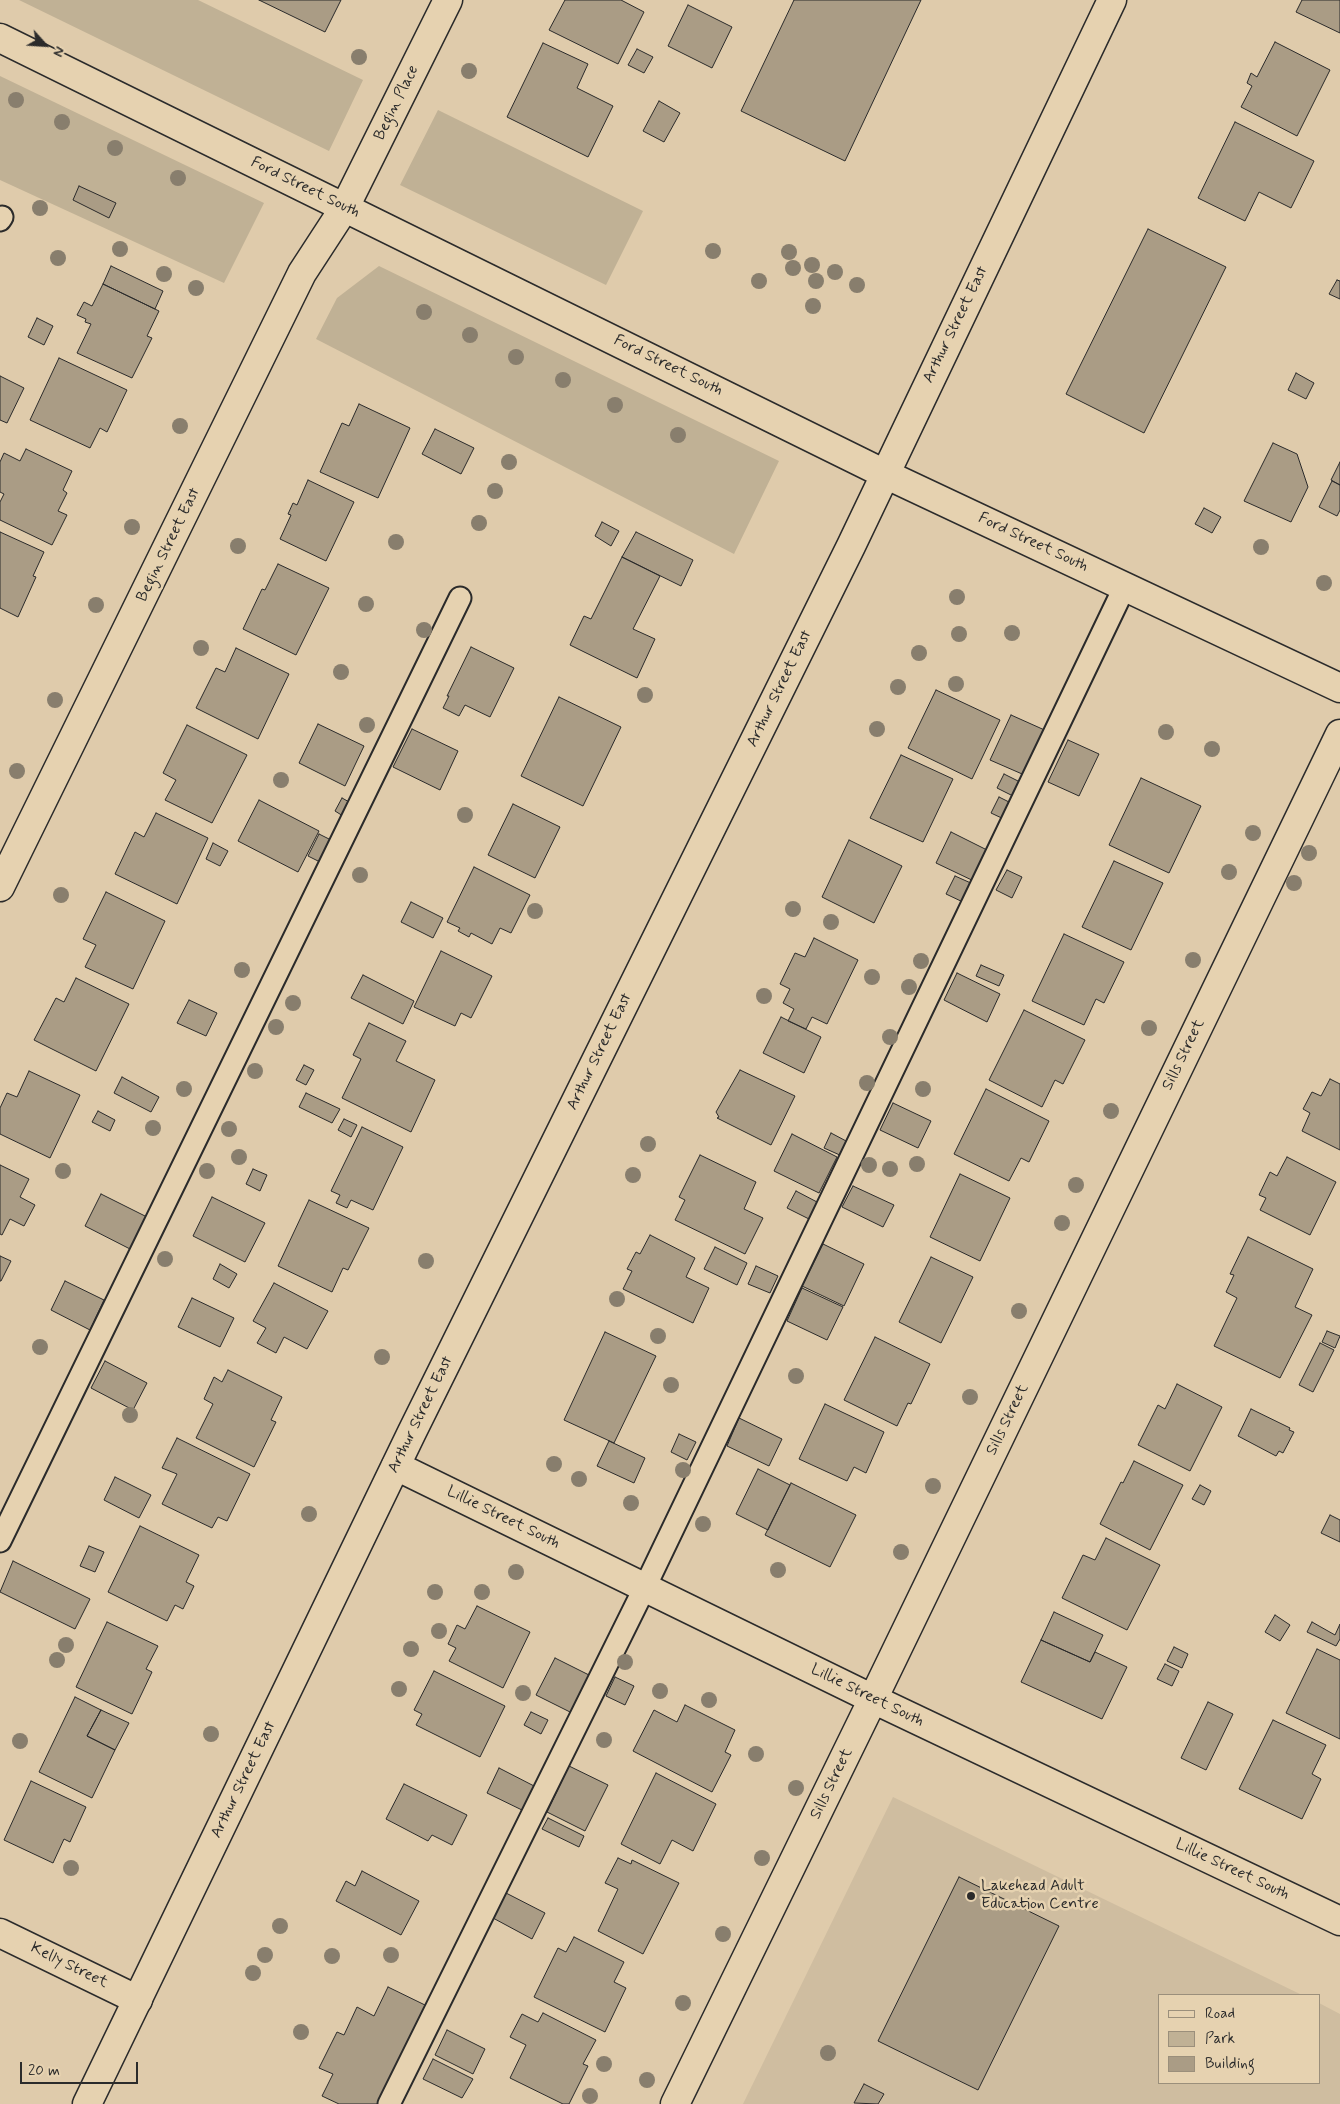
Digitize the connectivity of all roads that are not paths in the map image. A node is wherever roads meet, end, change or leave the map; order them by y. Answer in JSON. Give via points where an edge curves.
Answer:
{"nodes":[{"id":1,"x":448,"y":0,"type":"edge"},
{"id":2,"x":1112,"y":0,"type":"edge"},
{"id":3,"x":0,"y":38,"type":"edge"},
{"id":4,"x":345,"y":207,"type":"junction"},
{"id":5,"x":885,"y":474,"type":"junction"},
{"id":6,"x":1125,"y":586,"type":"junction"},
{"id":7,"x":460,"y":598,"type":"dead end"},
{"id":8,"x":1340,"y":688,"type":"edge"},
{"id":9,"x":1340,"y":734,"type":"edge"},
{"id":10,"x":0,"y":887,"type":"edge"},
{"id":11,"x":396,"y":1466,"type":"junction"},
{"id":12,"x":0,"y":1541,"type":"edge"},
{"id":13,"x":645,"y":1587,"type":"junction"},
{"id":14,"x":873,"y":1699,"type":"junction"},
{"id":15,"x":1340,"y":1921,"type":"edge"},
{"id":16,"x":0,"y":1933,"type":"edge"},
{"id":17,"x":138,"y":2000,"type":"junction"},
{"id":18,"x":87,"y":2104,"type":"edge"},
{"id":19,"x":388,"y":2104,"type":"edge"},
{"id":20,"x":675,"y":2104,"type":"edge"}],
"edges":[{"from":1,"to":4,"type":"street","name":"Begin Place"},
{"from":2,"to":5,"type":"street","name":"Arthur Street East"},
{"from":3,"to":4,"type":"street","name":"Ford Street South"},
{"from":4,"to":5,"type":"street","name":"Ford Street South"},
{"from":4,"to":10,"type":"street","name":"Begin Street East","via":[[302,273]]},
{"from":5,"to":6,"type":"street","name":"Ford Street South"},
{"from":5,"to":11,"type":"street","name":"Arthur Street East"},
{"from":6,"to":8,"type":"street","name":"Ford Street South"},
{"from":6,"to":13,"type":"lane"},
{"from":7,"to":12,"type":"lane"},
{"from":9,"to":14,"type":"street","name":"Sills Street"},
{"from":11,"to":13,"type":"street","name":"Lillie Street South"},
{"from":11,"to":17,"type":"street","name":"Arthur Street East"},
{"from":13,"to":14,"type":"street","name":"Lillie Street South"},
{"from":13,"to":19,"type":"lane"},
{"from":14,"to":15,"type":"street","name":"Lillie Street South"},
{"from":14,"to":20,"type":"street","name":"Sills Street"},
{"from":16,"to":17,"type":"street","name":"Kelly Street"},
{"from":17,"to":18,"type":"street","name":"Arthur Street East"}]}
